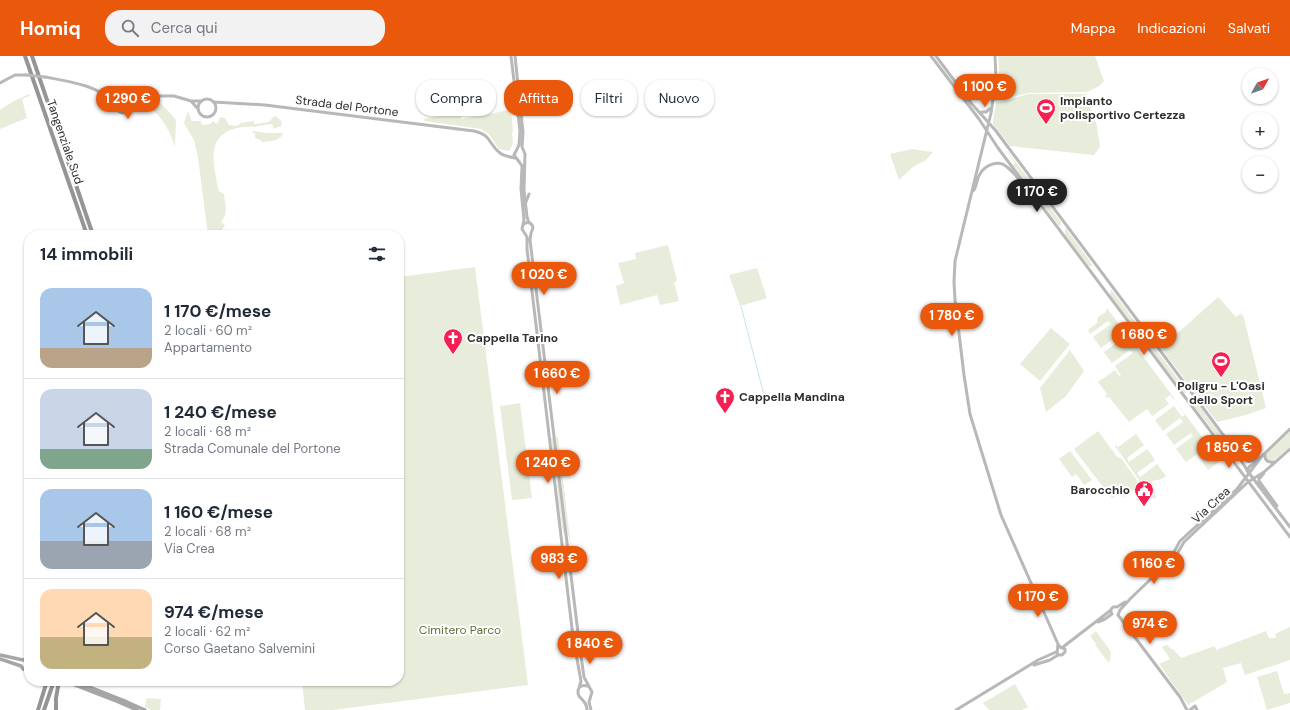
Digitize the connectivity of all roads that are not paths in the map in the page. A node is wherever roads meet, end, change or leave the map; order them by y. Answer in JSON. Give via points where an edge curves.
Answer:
{"nodes":[{"id":1,"x":25,"y":56,"type":"edge"},
{"id":2,"x":32,"y":56,"type":"edge"},
{"id":3,"x":511,"y":56,"type":"edge"},
{"id":4,"x":515,"y":56,"type":"edge"},
{"id":5,"x":932,"y":56,"type":"edge"},
{"id":6,"x":936,"y":56,"type":"edge"},
{"id":7,"x":995,"y":56,"type":"edge"},
{"id":8,"x":0,"y":83,"type":"edge"},
{"id":9,"x":104,"y":95,"type":"junction"},
{"id":10,"x":127,"y":96,"type":"junction"},
{"id":11,"x":158,"y":96,"type":"tunnel mouth"},
{"id":12,"x":119,"y":97,"type":"junction"},
{"id":13,"x":191,"y":100,"type":"junction"},
{"id":14,"x":202,"y":101,"type":"junction"},
{"id":15,"x":214,"y":102,"type":"junction"},
{"id":16,"x":223,"y":103,"type":"junction"},
{"id":17,"x":115,"y":104,"type":"junction"},
{"id":18,"x":132,"y":105,"type":"junction"},
{"id":19,"x":992,"y":106,"type":"junction"},
{"id":20,"x":216,"y":108,"type":"junction"},
{"id":21,"x":198,"y":109,"type":"junction"},
{"id":22,"x":982,"y":112,"type":"dead end"},
{"id":23,"x":988,"y":123,"type":"junction"},
{"id":24,"x":986,"y":131,"type":"junction"},
{"id":25,"x":516,"y":151,"type":"junction"},
{"id":26,"x":523,"y":151,"type":"junction"},
{"id":27,"x":506,"y":156,"type":"junction"},
{"id":28,"x":524,"y":157,"type":"junction"},
{"id":29,"x":516,"y":159,"type":"junction"},
{"id":30,"x":1024,"y":184,"type":"junction"},
{"id":31,"x":971,"y":193,"type":"junction"},
{"id":32,"x":528,"y":194,"type":"dead end"},
{"id":33,"x":526,"y":204,"type":"junction"},
{"id":34,"x":529,"y":223,"type":"junction"},
{"id":35,"x":523,"y":225,"type":"junction"},
{"id":36,"x":85,"y":230,"type":"edge"},
{"id":37,"x":91,"y":230,"type":"edge"},
{"id":38,"x":525,"y":232,"type":"junction"},
{"id":39,"x":531,"y":232,"type":"junction"},
{"id":40,"x":1192,"y":394,"type":"junction"},
{"id":41,"x":1186,"y":399,"type":"junction"},
{"id":42,"x":1290,"y":429,"type":"edge"},
{"id":43,"x":1233,"y":448,"type":"junction"},
{"id":44,"x":1290,"y":449,"type":"edge"},
{"id":45,"x":1266,"y":452,"type":"junction"},
{"id":46,"x":1262,"y":456,"type":"junction"},
{"id":47,"x":1276,"y":462,"type":"junction"},
{"id":48,"x":1248,"y":472,"type":"junction"},
{"id":49,"x":1264,"y":472,"type":"junction"},
{"id":50,"x":1253,"y":478,"type":"junction"},
{"id":51,"x":1245,"y":479,"type":"junction"},
{"id":52,"x":1248,"y":482,"type":"junction"},
{"id":53,"x":1283,"y":518,"type":"junction"},
{"id":54,"x":1290,"y":528,"type":"edge"},
{"id":55,"x":1290,"y":537,"type":"edge"},
{"id":56,"x":1168,"y":562,"type":"junction"},
{"id":57,"x":1118,"y":609,"type":"junction"},
{"id":58,"x":1111,"y":610,"type":"junction"},
{"id":59,"x":1112,"y":614,"type":"junction"},
{"id":60,"x":1118,"y":615,"type":"junction"},
{"id":61,"x":1093,"y":625,"type":"junction"},
{"id":62,"x":1060,"y":649,"type":"junction"},
{"id":63,"x":0,"y":655,"type":"edge"},
{"id":64,"x":0,"y":658,"type":"edge"},
{"id":65,"x":23,"y":660,"type":"joint"},
{"id":66,"x":21,"y":666,"type":"junction"},
{"id":67,"x":24,"y":670,"type":"edge"},
{"id":68,"x":45,"y":686,"type":"edge"},
{"id":69,"x":53,"y":686,"type":"edge"},
{"id":70,"x":59,"y":686,"type":"edge"},
{"id":71,"x":78,"y":686,"type":"edge"},
{"id":72,"x":87,"y":686,"type":"edge"},
{"id":73,"x":587,"y":686,"type":"junction"},
{"id":74,"x":579,"y":688,"type":"junction"},
{"id":75,"x":590,"y":697,"type":"junction"},
{"id":76,"x":583,"y":699,"type":"junction"},
{"id":77,"x":1196,"y":708,"type":"edge"},
{"id":78,"x":38,"y":709,"type":"edge"},
{"id":79,"x":44,"y":710,"type":"edge"},
{"id":80,"x":56,"y":710,"type":"edge"},
{"id":81,"x":137,"y":710,"type":"edge"},
{"id":82,"x":145,"y":710,"type":"edge"},
{"id":83,"x":587,"y":710,"type":"edge"},
{"id":84,"x":591,"y":710,"type":"edge"},
{"id":85,"x":956,"y":710,"type":"edge"},
{"id":86,"x":1189,"y":710,"type":"edge"}],
"edges":[{"from":1,"to":36,"type":"highway","name":"Tangenziale Sud"},
{"from":2,"to":37,"type":"highway","name":"Tangenziale Sud"},
{"from":3,"to":25,"type":"street","via":[[520,131]]},
{"from":4,"to":26,"type":"street","via":[[524,132]]},
{"from":5,"to":24,"type":"street"},
{"from":6,"to":23,"type":"street"},
{"from":7,"to":19,"type":"street","via":[[996,78]]},
{"from":8,"to":9,"type":"street","bridge":true,"via":[[15,76],[45,77],[81,84]]},
{"from":9,"to":12,"type":"street"},
{"from":9,"to":17,"type":"street"},
{"from":10,"to":12,"type":"street"},
{"from":10,"to":18,"type":"street"},
{"from":10,"to":18,"type":"street","via":[[142,96]]},
{"from":11,"to":13,"type":"street"},
{"from":12,"to":17,"type":"street"},
{"from":13,"to":14,"type":"street"},
{"from":13,"to":21,"type":"street"},
{"from":14,"to":15,"type":"street","via":[[208,99]]},
{"from":14,"to":21,"type":"street"},
{"from":15,"to":16,"type":"street","name":"Strada del Portone"},
{"from":15,"to":20,"type":"street"},
{"from":16,"to":20,"type":"street"},
{"from":16,"to":27,"type":"street","name":"Strada del Portone","via":[[238,102],[474,130],[485,134],[498,152]]},
{"from":17,"to":18,"type":"street","via":[[117,110],[122,113],[129,111]]},
{"from":19,"to":22,"type":"street","via":[[986,112]]},
{"from":19,"to":23,"type":"street"},
{"from":20,"to":21,"type":"street","via":[[214,114],[209,117],[203,116]]},
{"from":23,"to":24,"type":"street"},
{"from":23,"to":40,"type":"street"},
{"from":24,"to":30,"type":"street"},
{"from":24,"to":31,"type":"street"},
{"from":25,"to":26,"type":"street"},
{"from":25,"to":27,"type":"street"},
{"from":25,"to":29,"type":"street"},
{"from":26,"to":28,"type":"street"},
{"from":27,"to":29,"type":"street"},
{"from":28,"to":29,"type":"street","via":[[521,160]]},
{"from":28,"to":33,"type":"street"},
{"from":29,"to":35,"type":"street","via":[[522,166],[520,188]]},
{"from":30,"to":31,"type":"street","via":[[1006,166],[995,164],[982,171]]},
{"from":30,"to":41,"type":"street"},
{"from":31,"to":62,"type":"street","via":[[955,261],[954,289],[970,414],[1001,515]]},
{"from":32,"to":33,"type":"street"},
{"from":33,"to":34,"type":"street"},
{"from":34,"to":35,"type":"street"},
{"from":34,"to":39,"type":"street","via":[[533,228]]},
{"from":35,"to":38,"type":"street"},
{"from":38,"to":39,"type":"street"},
{"from":38,"to":74,"type":"street"},
{"from":39,"to":73,"type":"street","via":[[577,632]]},
{"from":40,"to":41,"type":"street"},
{"from":40,"to":43,"type":"street"},
{"from":41,"to":51,"type":"street"},
{"from":42,"to":45,"type":"street"},
{"from":43,"to":46,"type":"street","via":[[1248,461]]},
{"from":43,"to":48,"type":"street"},
{"from":44,"to":47,"type":"street","name":"Via Crea"},
{"from":45,"to":46,"type":"street"},
{"from":45,"to":47,"type":"street","via":[[1267,460]]},
{"from":46,"to":48,"type":"street","via":[[1249,467]]},
{"from":47,"to":49,"type":"street","name":"Via Crea"},
{"from":48,"to":50,"type":"street"},
{"from":48,"to":51,"type":"street"},
{"from":49,"to":50,"type":"street","name":"Via Crea"},
{"from":49,"to":53,"type":"street","via":[[1259,481]]},
{"from":50,"to":52,"type":"street","name":"Via Crea"},
{"from":50,"to":53,"type":"street"},
{"from":51,"to":52,"type":"street"},
{"from":51,"to":56,"type":"street","name":"Via Crea","via":[[1180,541]]},
{"from":52,"to":55,"type":"street"},
{"from":52,"to":56,"type":"street","name":"Via Crea","via":[[1184,542]]},
{"from":53,"to":54,"type":"street"},
{"from":56,"to":57,"type":"street","name":"Via Crea"},
{"from":57,"to":58,"type":"street","via":[[1114,607]]},
{"from":57,"to":60,"type":"street"},
{"from":58,"to":59,"type":"street"},
{"from":58,"to":61,"type":"street"},
{"from":59,"to":60,"type":"street"},
{"from":59,"to":61,"type":"street"},
{"from":60,"to":86,"type":"street"},
{"from":61,"to":62,"type":"street"},
{"from":62,"to":85,"type":"street"},
{"from":63,"to":65,"type":"main road"},
{"from":64,"to":66,"type":"main road"},
{"from":65,"to":66,"type":"main road"},
{"from":66,"to":67,"type":"main road"},
{"from":68,"to":78,"type":"highway"},
{"from":69,"to":79,"type":"highway"},
{"from":70,"to":80,"type":"highway"},
{"from":71,"to":81,"type":"main road"},
{"from":72,"to":82,"type":"main road"},
{"from":73,"to":74,"type":"street"},
{"from":73,"to":75,"type":"street","via":[[592,692]]},
{"from":74,"to":76,"type":"street","via":[[578,695]]},
{"from":75,"to":76,"type":"street"},
{"from":75,"to":84,"type":"street"},
{"from":76,"to":83,"type":"street"},
{"from":77,"to":86,"type":"street"}]}
